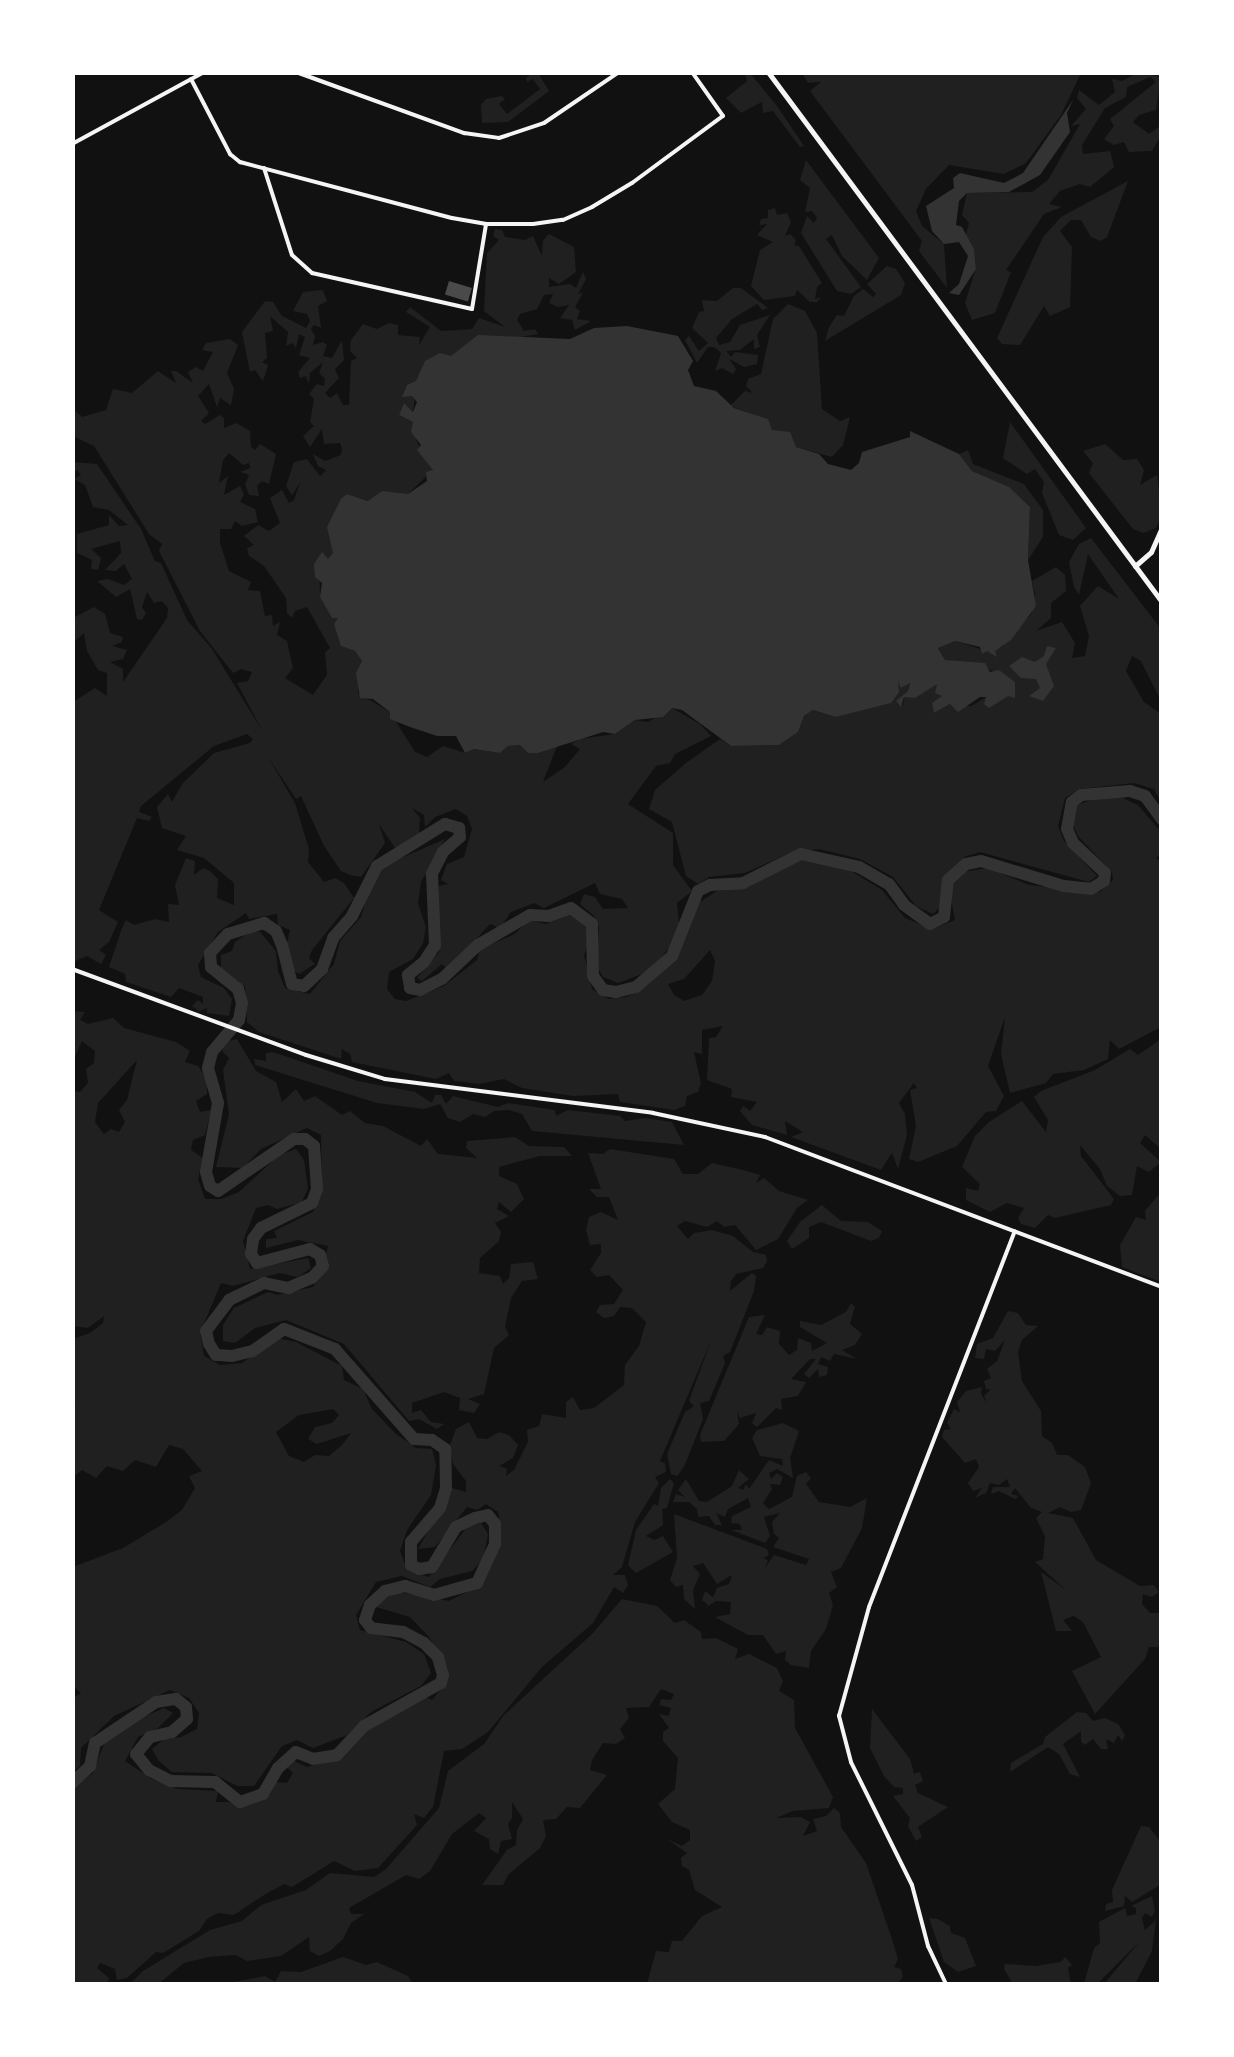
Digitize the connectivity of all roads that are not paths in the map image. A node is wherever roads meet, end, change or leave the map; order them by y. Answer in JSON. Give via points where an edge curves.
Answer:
{"nodes":[{"id":1,"x":204,"y":72,"type":"edge"},
{"id":2,"x":296,"y":72,"type":"edge"},
{"id":3,"x":619,"y":72,"type":"edge"},
{"id":4,"x":692,"y":72,"type":"edge"},
{"id":5,"x":768,"y":72,"type":"edge"},
{"id":6,"x":194,"y":76,"type":"edge"},
{"id":7,"x":72,"y":144,"type":"edge"},
{"id":8,"x":264,"y":168,"type":"junction"},
{"id":9,"x":486,"y":224,"type":"junction"},
{"id":10,"x":1162,"y":527,"type":"edge"},
{"id":11,"x":1135,"y":566,"type":"junction"},
{"id":12,"x":1162,"y":602,"type":"edge"},
{"id":13,"x":72,"y":968,"type":"edge"},
{"id":14,"x":1015,"y":1231,"type":"junction"},
{"id":15,"x":1162,"y":1288,"type":"edge"},
{"id":16,"x":946,"y":1984,"type":"edge"}],
"edges":[{"from":1,"to":6,"type":"street"},
{"from":2,"to":3,"type":"street","via":[[464,134],[499,138],[533,129]]},
{"from":4,"to":9,"type":"street","via":[[723,116],[592,207],[544,224]]},
{"from":5,"to":11,"type":"main road"},
{"from":6,"to":7,"type":"street"},
{"from":6,"to":8,"type":"street","via":[[230,154]]},
{"from":8,"to":9,"type":"street"},
{"from":8,"to":9,"type":"street","via":[[292,255],[299,266],[327,277],[472,308]]},
{"from":10,"to":11,"type":"main road","via":[[1151,552]]},
{"from":11,"to":12,"type":"main road"},
{"from":13,"to":14,"type":"street","via":[[385,1079],[728,1127]]},
{"from":14,"to":15,"type":"street"},
{"from":14,"to":16,"type":"street","via":[[869,1607],[839,1716],[847,1753],[912,1886]]}]}
